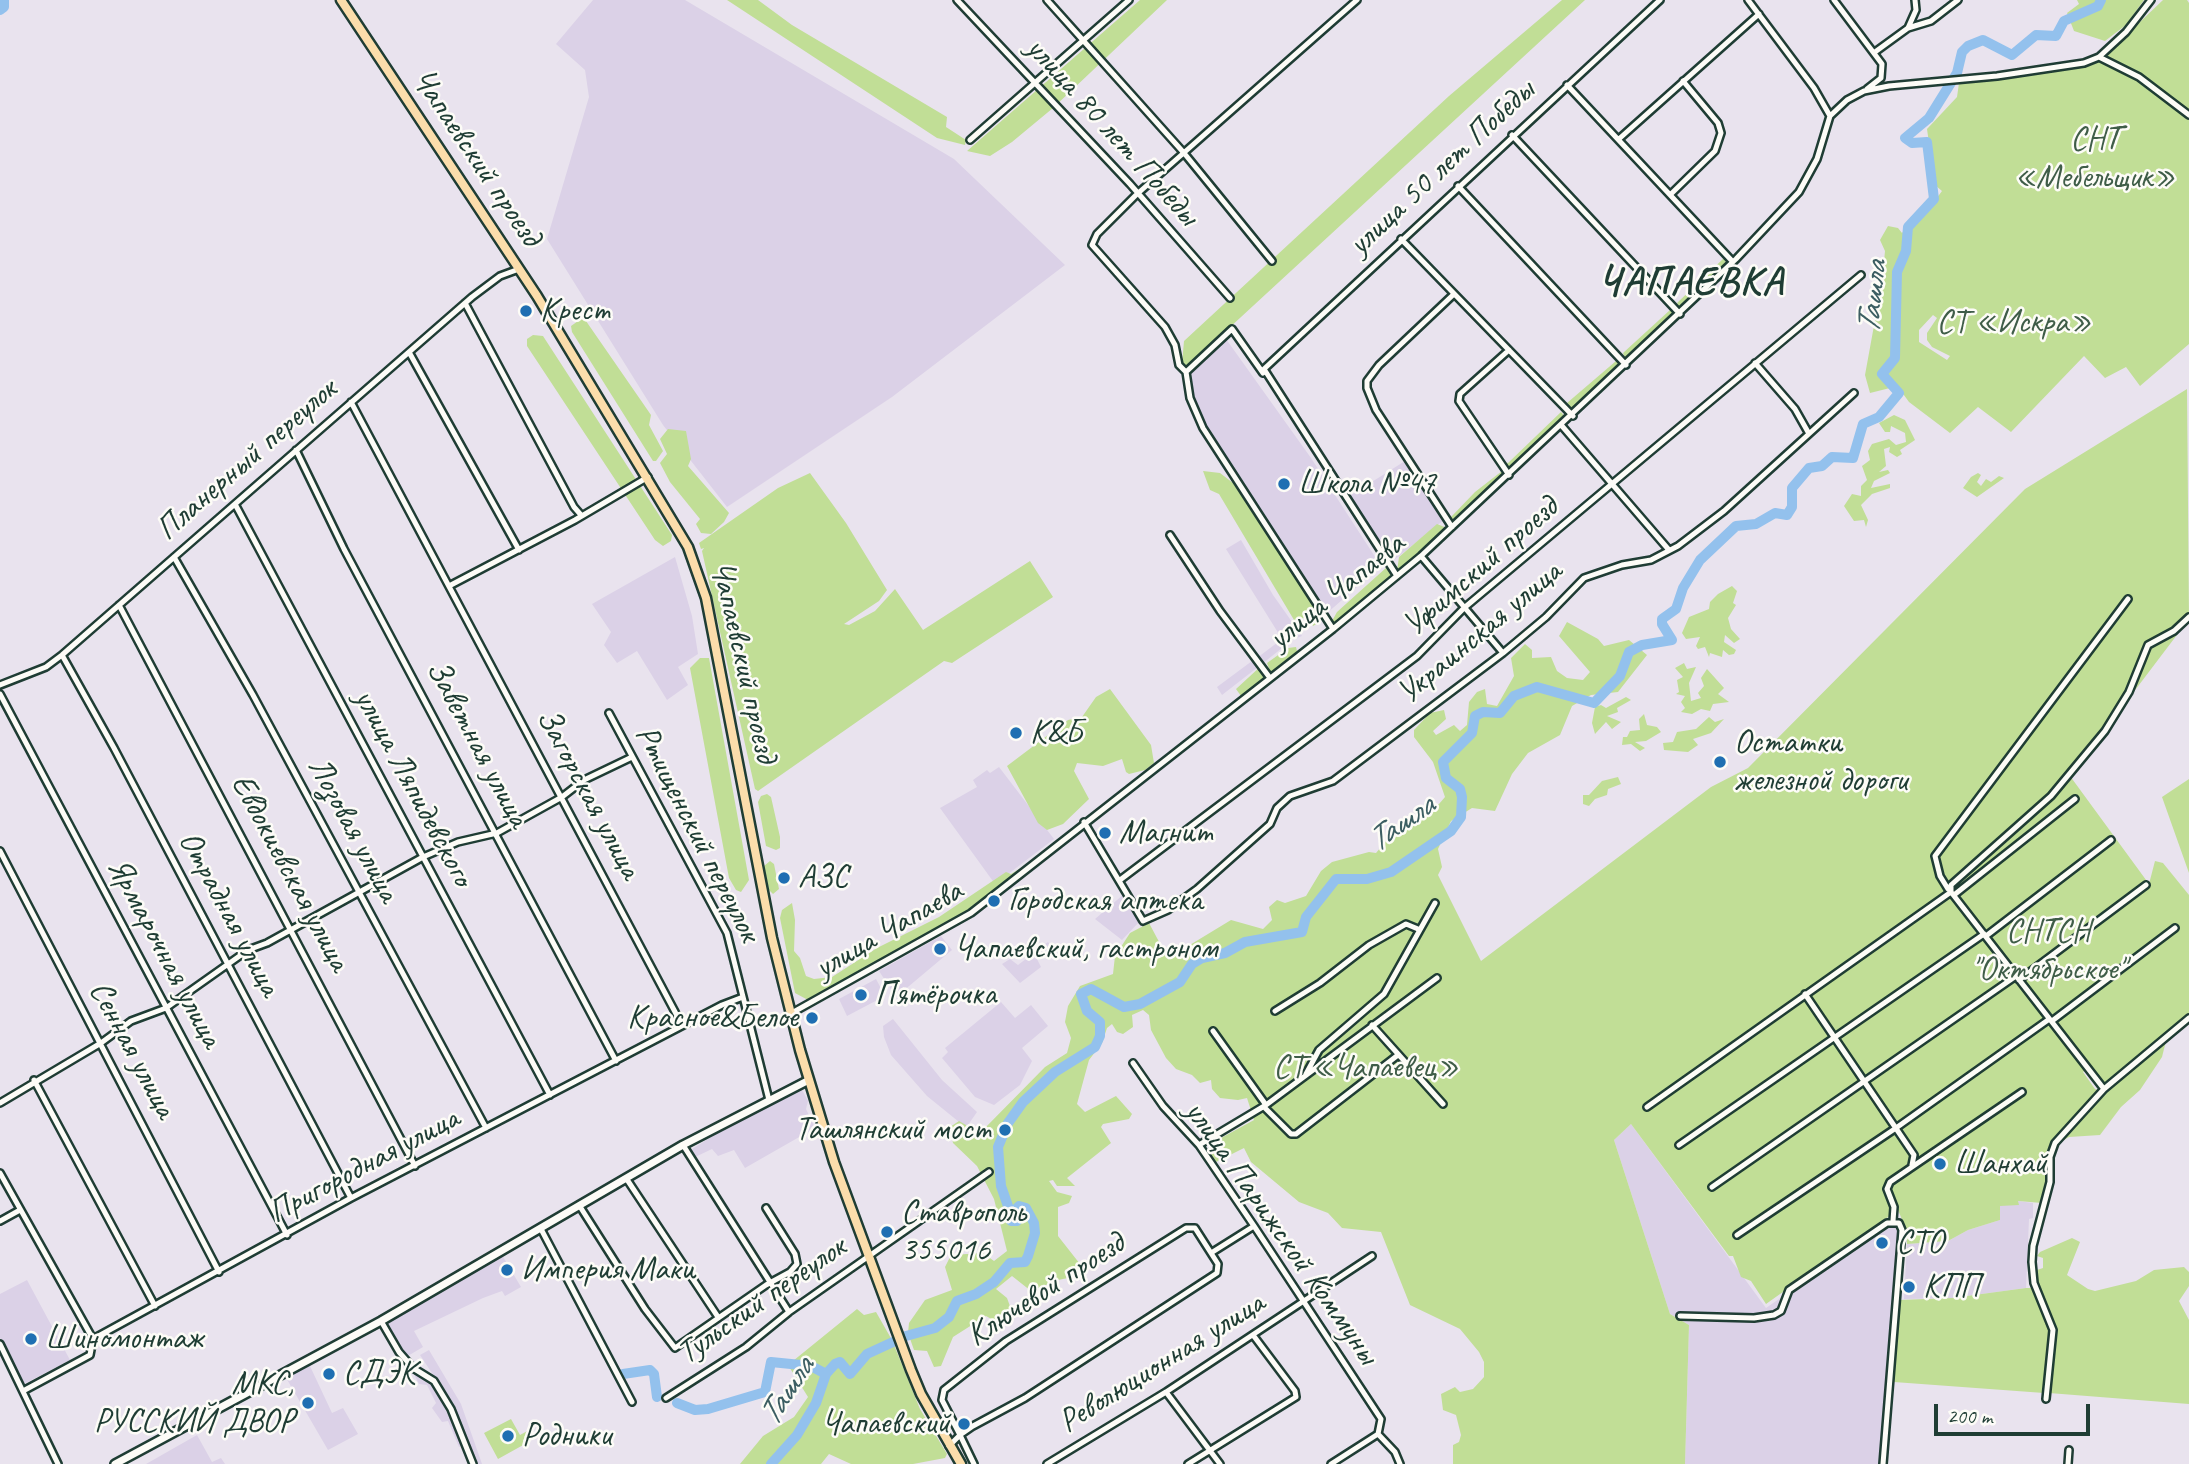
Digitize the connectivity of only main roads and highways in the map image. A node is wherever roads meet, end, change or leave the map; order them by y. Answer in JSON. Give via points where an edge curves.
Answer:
{"nodes":[{"id":1,"x":341,"y":0,"type":"edge"},
{"id":2,"x":961,"y":1464,"type":"edge"}],
"edges":[{"from":1,"to":2,"type":"main road","name":"Чапаевский проезд","via":[[519,269],[688,547],[706,598],[790,1014],[808,1080],[922,1395]]}]}
